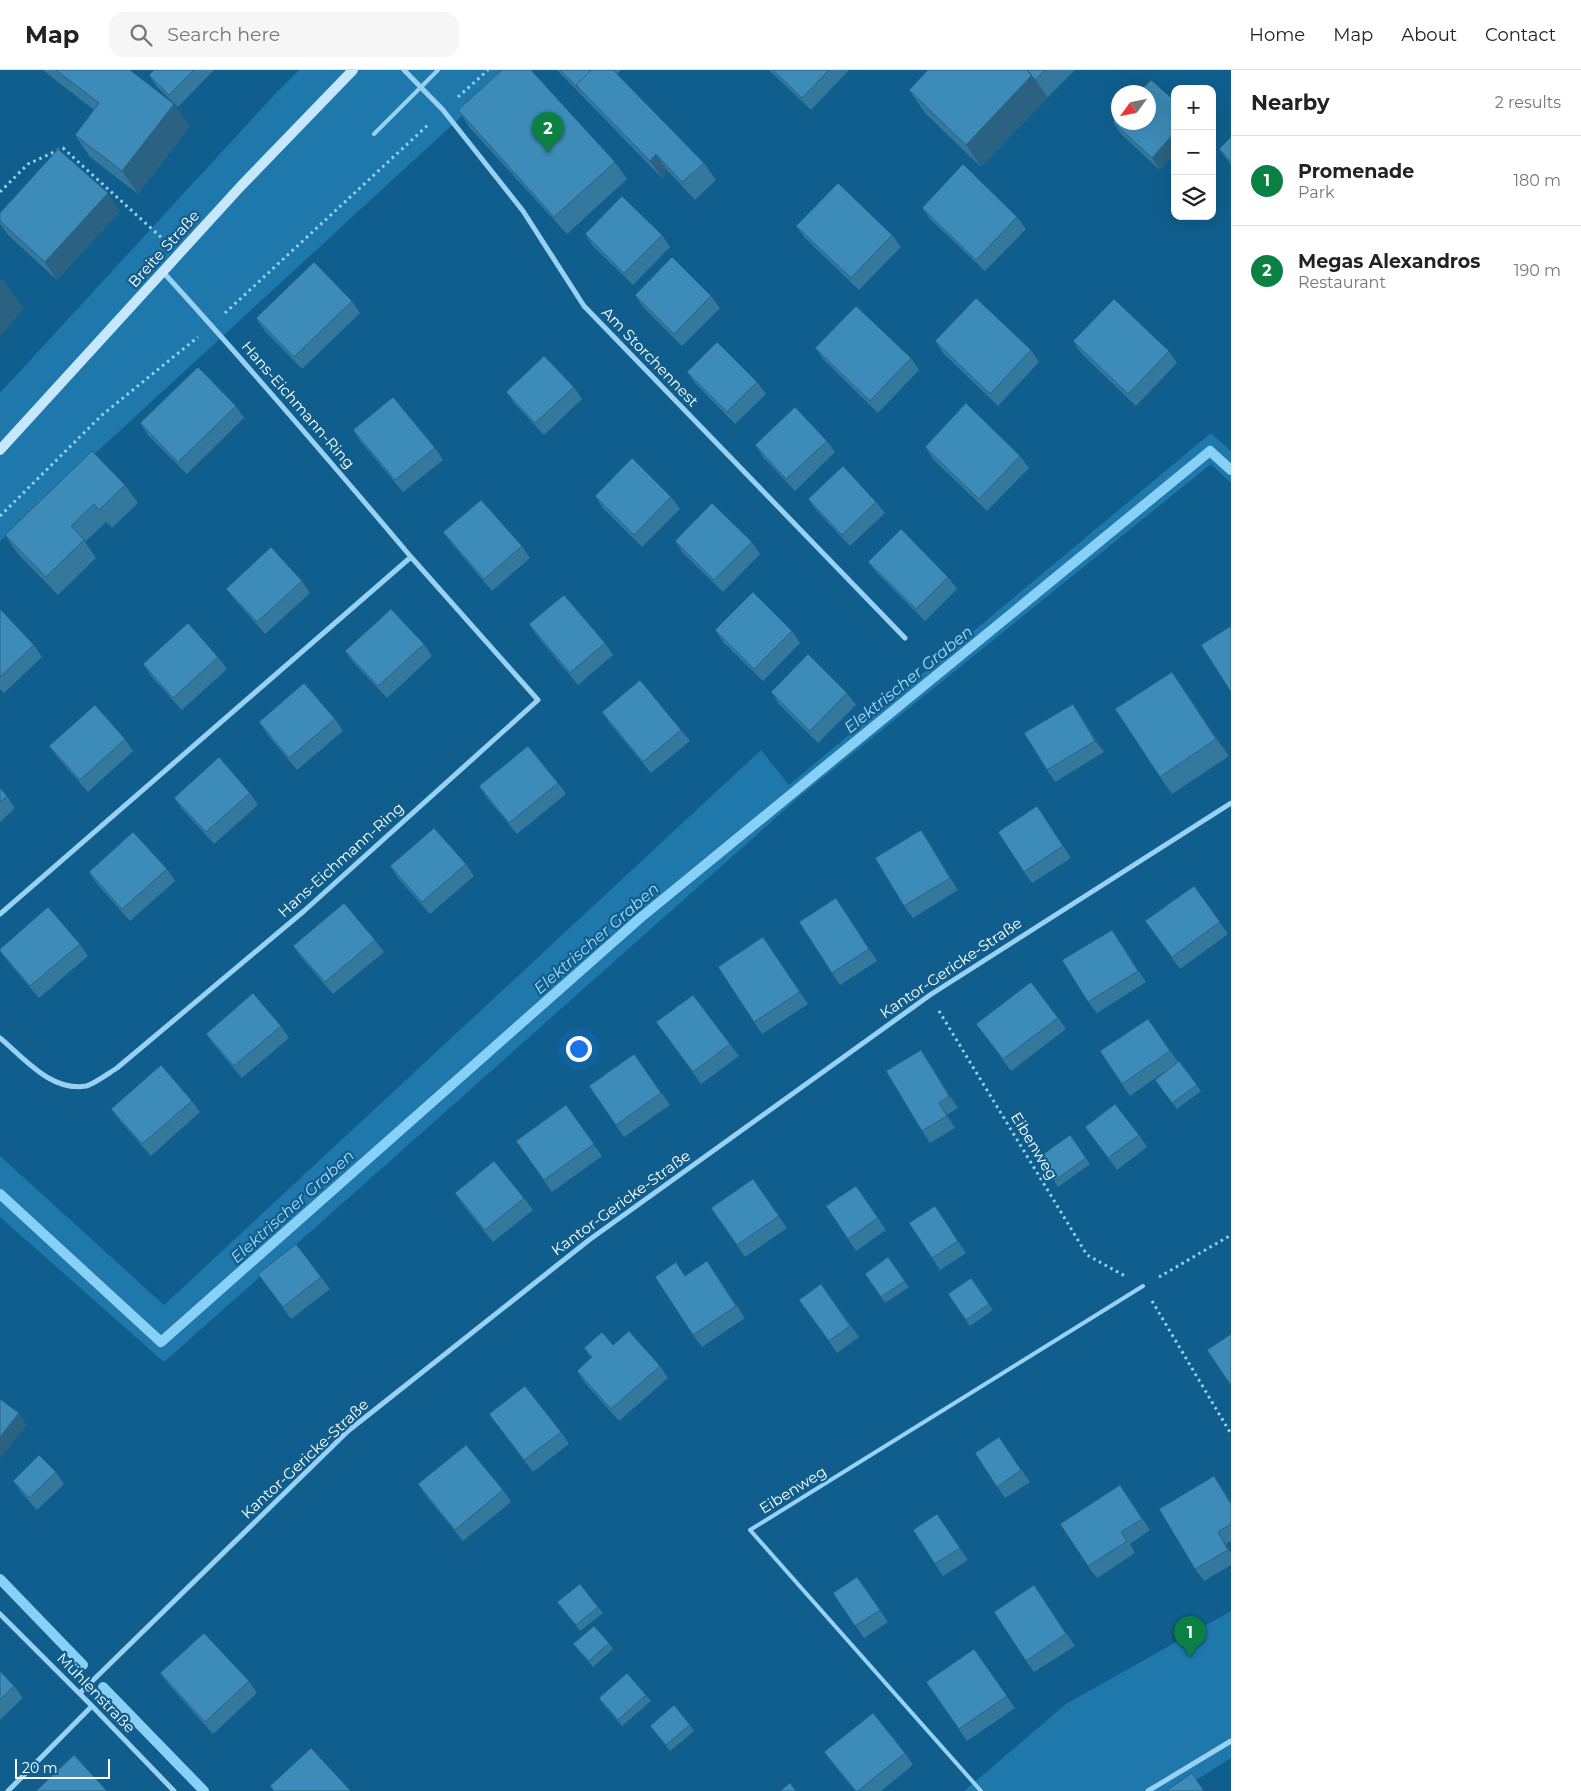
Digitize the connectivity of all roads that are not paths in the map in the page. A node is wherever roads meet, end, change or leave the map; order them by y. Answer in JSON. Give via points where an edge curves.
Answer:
{"nodes":[{"id":1,"x":353,"y":70,"type":"edge"},
{"id":2,"x":404,"y":70,"type":"edge"},
{"id":3,"x":438,"y":70,"type":"edge"},
{"id":4,"x":420,"y":87,"type":"junction"},
{"id":5,"x":374,"y":134,"type":"dead end"},
{"id":6,"x":162,"y":272,"type":"junction"},
{"id":7,"x":0,"y":450,"type":"edge"},
{"id":8,"x":411,"y":557,"type":"junction"},
{"id":9,"x":905,"y":638,"type":"dead end"},
{"id":10,"x":1231,"y":803,"type":"edge"},
{"id":11,"x":0,"y":914,"type":"edge"},
{"id":12,"x":0,"y":1038,"type":"edge"},
{"id":13,"x":1143,"y":1286,"type":"road end"},
{"id":14,"x":0,"y":1614,"type":"edge"},
{"id":15,"x":80,"y":1693,"type":"junction"},
{"id":16,"x":92,"y":1706,"type":"junction"},
{"id":17,"x":1231,"y":1741,"type":"edge"},
{"id":18,"x":8,"y":1791,"type":"edge"},
{"id":19,"x":174,"y":1791,"type":"edge"},
{"id":20,"x":982,"y":1791,"type":"edge"},
{"id":21,"x":1148,"y":1791,"type":"edge"}],
"edges":[{"from":1,"to":6,"type":"main road","name":"Breite Straße"},
{"from":2,"to":4,"type":"street","name":"Am Storchennest"},
{"from":3,"to":4,"type":"lane"},
{"from":4,"to":5,"type":"lane"},
{"from":4,"to":9,"type":"street","name":"Am Storchennest","via":[[443,110],[523,211],[584,306]]},
{"from":6,"to":7,"type":"main road","name":"Breite Straße"},
{"from":6,"to":8,"type":"street","name":"Hans-Eichmann-Ring"},
{"from":8,"to":11,"type":"street"},
{"from":8,"to":12,"type":"street","name":"Hans-Eichmann-Ring","via":[[538,700],[304,911],[117,1068],[87,1086],[64,1085],[45,1077]]},
{"from":10,"to":15,"type":"street","name":"Kantor-Gericke-Straße","via":[[930,995],[589,1240],[348,1431]]},
{"from":13,"to":20,"type":"lane","name":"Eibenweg","via":[[750,1530]]},
{"from":14,"to":15,"type":"street","name":"Mühlenstraße"},
{"from":15,"to":16,"type":"street","name":"Mühlenstraße"},
{"from":16,"to":18,"type":"street"},
{"from":16,"to":19,"type":"street","name":"Mühlenstraße"},
{"from":17,"to":21,"type":"street"}]}
